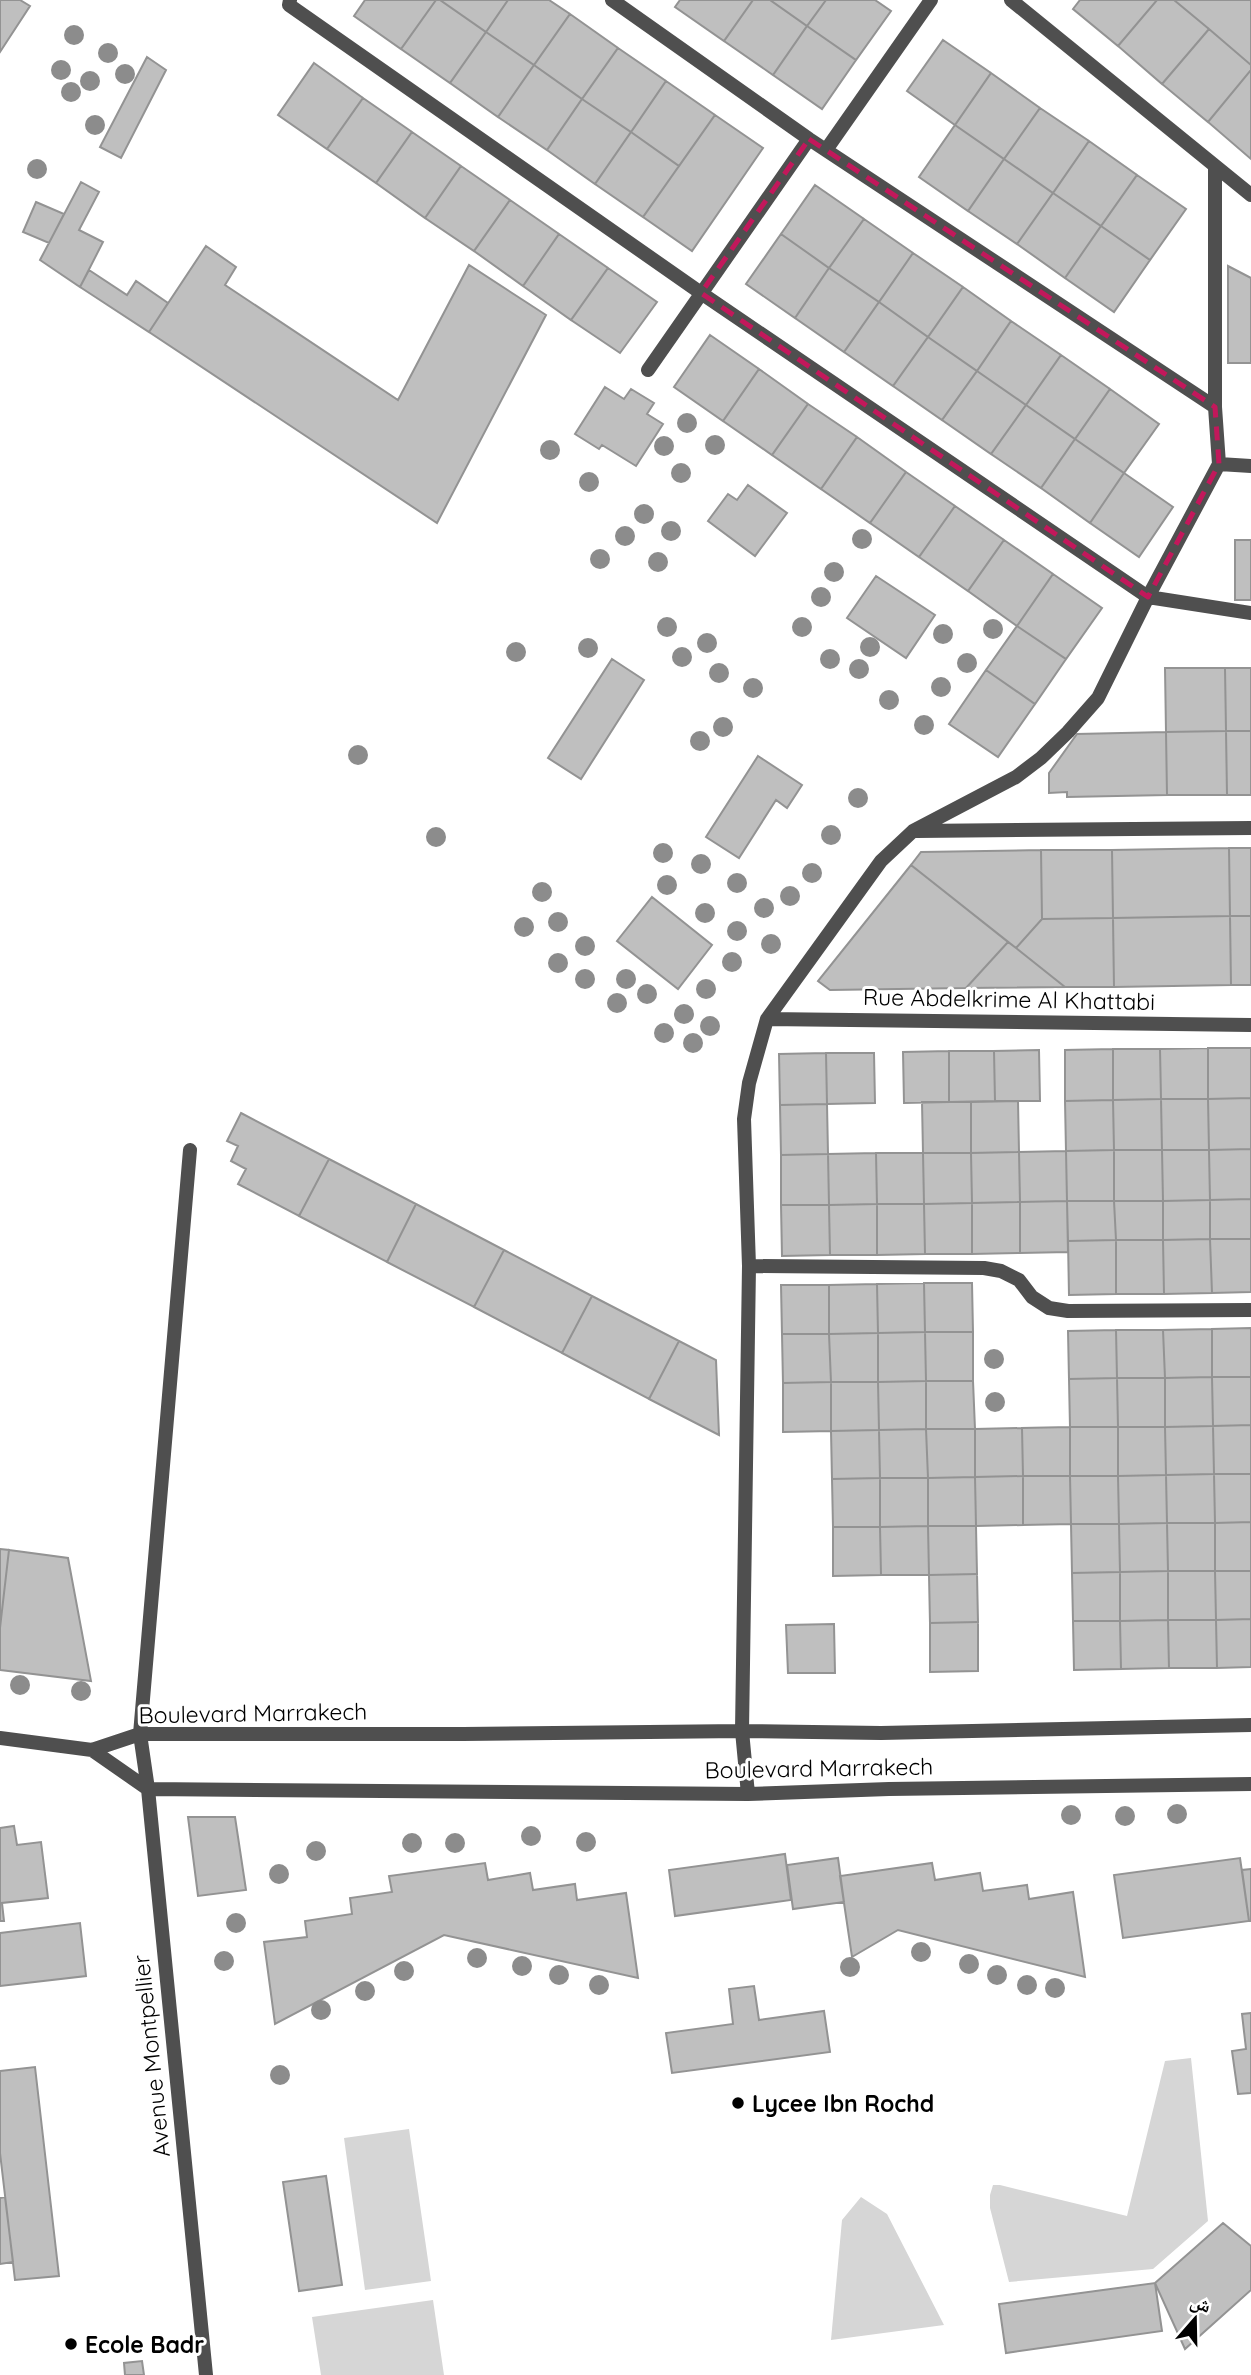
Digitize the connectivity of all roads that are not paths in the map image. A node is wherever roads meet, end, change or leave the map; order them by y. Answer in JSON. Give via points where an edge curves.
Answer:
{"nodes":[{"id":1,"x":290,"y":0,"type":"edge"},
{"id":2,"x":612,"y":0,"type":"edge"},
{"id":3,"x":931,"y":0,"type":"edge"},
{"id":4,"x":1011,"y":0,"type":"edge"},
{"id":5,"x":809,"y":139,"type":"junction"},
{"id":6,"x":826,"y":150,"type":"junction"},
{"id":7,"x":1215,"y":167,"type":"junction"},
{"id":8,"x":1251,"y":195,"type":"edge"},
{"id":9,"x":701,"y":293,"type":"junction"},
{"id":10,"x":648,"y":370,"type":"dead end"},
{"id":11,"x":1215,"y":407,"type":"junction"},
{"id":12,"x":1219,"y":464,"type":"junction"},
{"id":13,"x":1251,"y":466,"type":"edge"},
{"id":14,"x":1148,"y":597,"type":"junction"},
{"id":15,"x":1251,"y":613,"type":"edge"},
{"id":16,"x":1251,"y":828,"type":"edge"},
{"id":17,"x":913,"y":831,"type":"junction"},
{"id":18,"x":767,"y":1018,"type":"junction"},
{"id":19,"x":1251,"y":1026,"type":"edge"},
{"id":20,"x":190,"y":1150,"type":"dead end"},
{"id":21,"x":748,"y":1266,"type":"junction"},
{"id":22,"x":1251,"y":1310,"type":"edge"},
{"id":23,"x":1251,"y":1725,"type":"edge"},
{"id":24,"x":742,"y":1731,"type":"junction"},
{"id":25,"x":140,"y":1734,"type":"junction"},
{"id":26,"x":0,"y":1738,"type":"edge"},
{"id":27,"x":92,"y":1750,"type":"junction"},
{"id":28,"x":1251,"y":1784,"type":"edge"},
{"id":29,"x":148,"y":1789,"type":"junction"},
{"id":30,"x":748,"y":1794,"type":"junction"},
{"id":31,"x":206,"y":2375,"type":"edge"}],
"edges":[{"from":1,"to":9,"type":"street","via":[[289,5]]},
{"from":2,"to":5,"type":"street"},
{"from":3,"to":6,"type":"street"},
{"from":4,"to":7,"type":"street"},
{"from":5,"to":6,"type":"street"},
{"from":5,"to":9,"type":"street"},
{"from":6,"to":11,"type":"street"},
{"from":7,"to":8,"type":"street"},
{"from":7,"to":11,"type":"street"},
{"from":9,"to":10,"type":"street"},
{"from":9,"to":14,"type":"street"},
{"from":11,"to":12,"type":"street"},
{"from":12,"to":13,"type":"street"},
{"from":12,"to":14,"type":"street"},
{"from":14,"to":15,"type":"street"},
{"from":14,"to":17,"type":"street","via":[[1098,698],[1068,732],[1016,777]]},
{"from":16,"to":17,"type":"street"},
{"from":17,"to":18,"type":"street","via":[[881,861]]},
{"from":18,"to":19,"type":"street","name":"Rue Abdelkrime Al Khattabi"},
{"from":18,"to":21,"type":"street","via":[[744,1119]]},
{"from":20,"to":25,"type":"street","name":"Avenue Montpellier"},
{"from":21,"to":22,"type":"street","via":[[984,1268],[1001,1270],[1019,1280],[1032,1297],[1049,1308],[1068,1311]]},
{"from":21,"to":24,"type":"street"},
{"from":23,"to":24,"type":"street","name":"Boulevard Marrakech","via":[[881,1733]]},
{"from":24,"to":25,"type":"street","name":"Boulevard Marrakech"},
{"from":24,"to":30,"type":"street"},
{"from":25,"to":27,"type":"street","name":"Boulevard Marrakech"},
{"from":25,"to":29,"type":"street","name":"Avenue Montpellier"},
{"from":26,"to":27,"type":"street"},
{"from":27,"to":29,"type":"street"},
{"from":28,"to":30,"type":"street","name":"Boulevard Marrakech"},
{"from":29,"to":30,"type":"street","name":"Boulevard Marrakech"},
{"from":29,"to":31,"type":"street","name":"Avenue Montpellier"}]}
